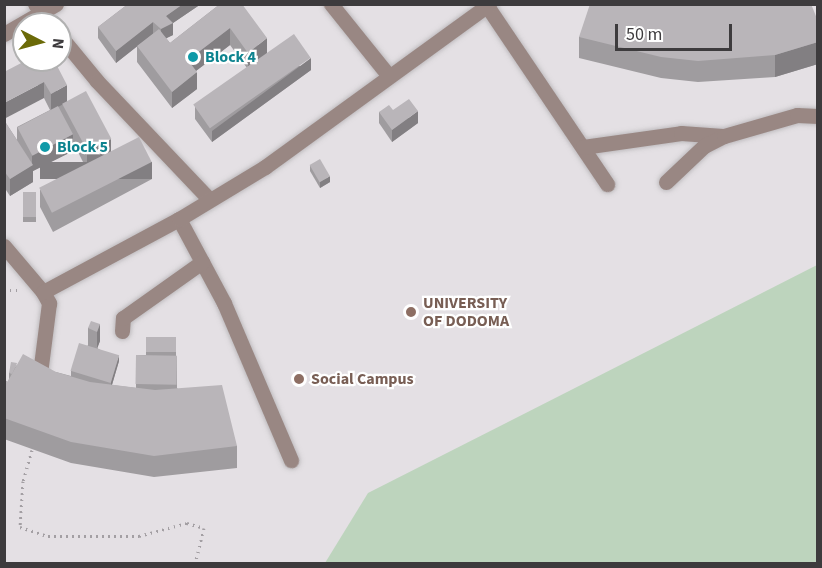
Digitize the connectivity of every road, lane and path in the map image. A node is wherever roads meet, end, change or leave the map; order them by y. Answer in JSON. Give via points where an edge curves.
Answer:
{"nodes":[{"id":1,"x":331,"y":4,"type":"edge"},
{"id":2,"x":488,"y":5,"type":"edge"},
{"id":3,"x":72,"y":51,"type":"edge"},
{"id":4,"x":388,"y":75,"type":"junction"},
{"id":5,"x":818,"y":116,"type":"edge"},
{"id":6,"x":724,"y":136,"type":"junction"},
{"id":7,"x":583,"y":147,"type":"junction"},
{"id":8,"x":666,"y":182,"type":"dead end"},
{"id":9,"x":607,"y":184,"type":"dead end"},
{"id":10,"x":208,"y":200,"type":"junction"},
{"id":11,"x":179,"y":219,"type":"junction"},
{"id":12,"x":4,"y":246,"type":"edge"},
{"id":13,"x":202,"y":262,"type":"junction"},
{"id":14,"x":43,"y":292,"type":"junction"},
{"id":15,"x":122,"y":331,"type":"dead end"},
{"id":16,"x":40,"y":374,"type":"edge"},
{"id":17,"x":32,"y":450,"type":"dead end"},
{"id":18,"x":291,"y":460,"type":"dead end"},
{"id":19,"x":195,"y":564,"type":"edge"}],
"edges":[{"from":1,"to":4,"type":"street"},
{"from":2,"to":4,"type":"street"},
{"from":2,"to":7,"type":"street"},
{"from":3,"to":10,"type":"street"},
{"from":4,"to":10,"type":"street","via":[[286,152]]},
{"from":5,"to":6,"type":"street","via":[[797,115]]},
{"from":6,"to":7,"type":"street","via":[[681,133]]},
{"from":6,"to":8,"type":"street","via":[[704,146]]},
{"from":7,"to":9,"type":"street"},
{"from":10,"to":11,"type":"street"},
{"from":11,"to":13,"type":"street"},
{"from":11,"to":14,"type":"street"},
{"from":12,"to":14,"type":"street"},
{"from":13,"to":15,"type":"street","via":[[123,318]]},
{"from":13,"to":18,"type":"street","via":[[255,371]]},
{"from":14,"to":16,"type":"street","via":[[49,314]]},
{"from":17,"to":19,"type":"path","via":[[23,481],[20,527],[48,536],[140,536],[187,523],[204,528]]}]}
